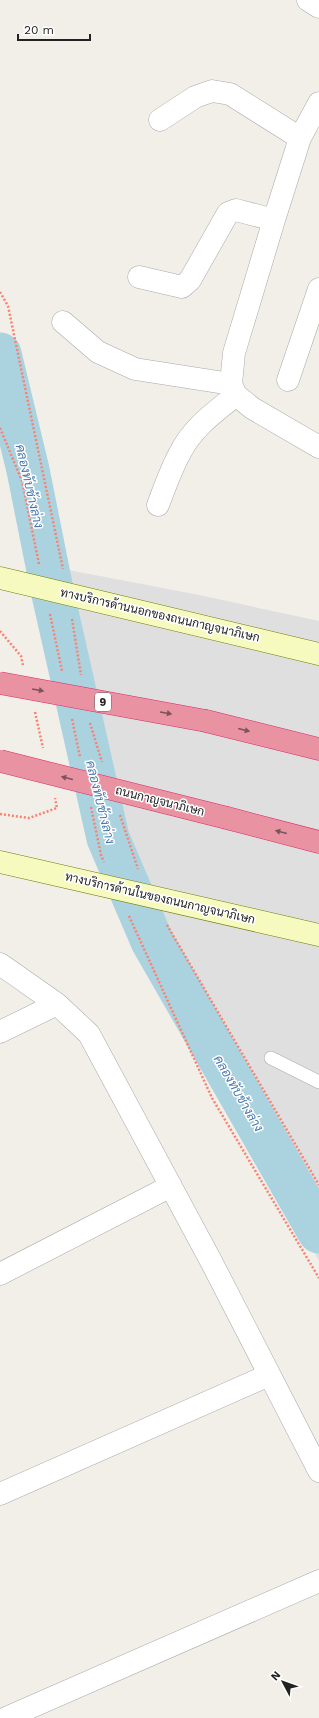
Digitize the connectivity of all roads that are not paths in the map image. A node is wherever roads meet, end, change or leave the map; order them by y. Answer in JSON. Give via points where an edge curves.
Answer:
{"nodes":[{"id":1,"x":308,"y":0,"type":"edge"},
{"id":2,"x":319,"y":7,"type":"edge"},
{"id":3,"x":319,"y":102,"type":"edge"},
{"id":4,"x":160,"y":120,"type":"dead end"},
{"id":5,"x":300,"y":138,"type":"junction"},
{"id":6,"x":274,"y":220,"type":"junction"},
{"id":7,"x":139,"y":277,"type":"dead end"},
{"id":8,"x":319,"y":289,"type":"edge"},
{"id":9,"x":64,"y":322,"type":"dead end"},
{"id":10,"x":288,"y":380,"type":"dead end"},
{"id":11,"x":234,"y":390,"type":"junction"},
{"id":12,"x":319,"y":446,"type":"edge"},
{"id":13,"x":158,"y":505,"type":"dead end"},
{"id":14,"x":0,"y":578,"type":"edge"},
{"id":15,"x":319,"y":654,"type":"edge"},
{"id":16,"x":0,"y":683,"type":"edge"},
{"id":17,"x":319,"y":749,"type":"edge"},
{"id":18,"x":0,"y":761,"type":"edge"},
{"id":19,"x":319,"y":842,"type":"edge"},
{"id":20,"x":0,"y":862,"type":"edge"},
{"id":21,"x":319,"y":934,"type":"edge"},
{"id":22,"x":0,"y":964,"type":"edge"},
{"id":23,"x":57,"y":1004,"type":"junction"},
{"id":24,"x":0,"y":1032,"type":"edge"},
{"id":25,"x":271,"y":1058,"type":"dead end"},
{"id":26,"x":319,"y":1082,"type":"edge"},
{"id":27,"x":171,"y":1186,"type":"junction"},
{"id":28,"x":0,"y":1274,"type":"edge"},
{"id":29,"x":269,"y":1375,"type":"junction"},
{"id":30,"x":319,"y":1471,"type":"edge"},
{"id":31,"x":0,"y":1494,"type":"edge"},
{"id":32,"x":319,"y":1581,"type":"edge"},
{"id":33,"x":6,"y":1718,"type":"edge"}],
"edges":[{"from":1,"to":2,"type":"street"},
{"from":3,"to":5,"type":"street"},
{"from":4,"to":5,"type":"street","via":[[195,97],[212,91],[230,94]]},
{"from":5,"to":6,"type":"street"},
{"from":6,"to":7,"type":"street","via":[[236,210],[228,213],[190,280],[182,287]]},
{"from":6,"to":11,"type":"street","via":[[234,353]]},
{"from":8,"to":10,"type":"street"},
{"from":9,"to":11,"type":"street","via":[[98,352],[135,369]]},
{"from":11,"to":12,"type":"street","via":[[252,408]]},
{"from":11,"to":13,"type":"street","via":[[192,434],[180,452]]},
{"from":14,"to":15,"type":"main road","name":"ทางบริการด้านนอกของถนนกาญจนาภิเษก"},
{"from":16,"to":17,"type":"highway","number":"9","one_way":true,"bridge":true,"via":[[206,721]]},
{"from":19,"to":18,"type":"highway","name":"ถนนกาญจนาภิเษก","one_way":true,"bridge":true},
{"from":20,"to":21,"type":"main road","name":"ทางบริการด้านในของถนนกาญจนาภิเษก"},
{"from":22,"to":23,"type":"street"},
{"from":23,"to":24,"type":"street"},
{"from":23,"to":27,"type":"street","via":[[89,1034]]},
{"from":25,"to":26,"type":"lane"},
{"from":27,"to":28,"type":"street"},
{"from":27,"to":29,"type":"street"},
{"from":29,"to":30,"type":"street"},
{"from":29,"to":31,"type":"street"},
{"from":32,"to":33,"type":"street"}]}
